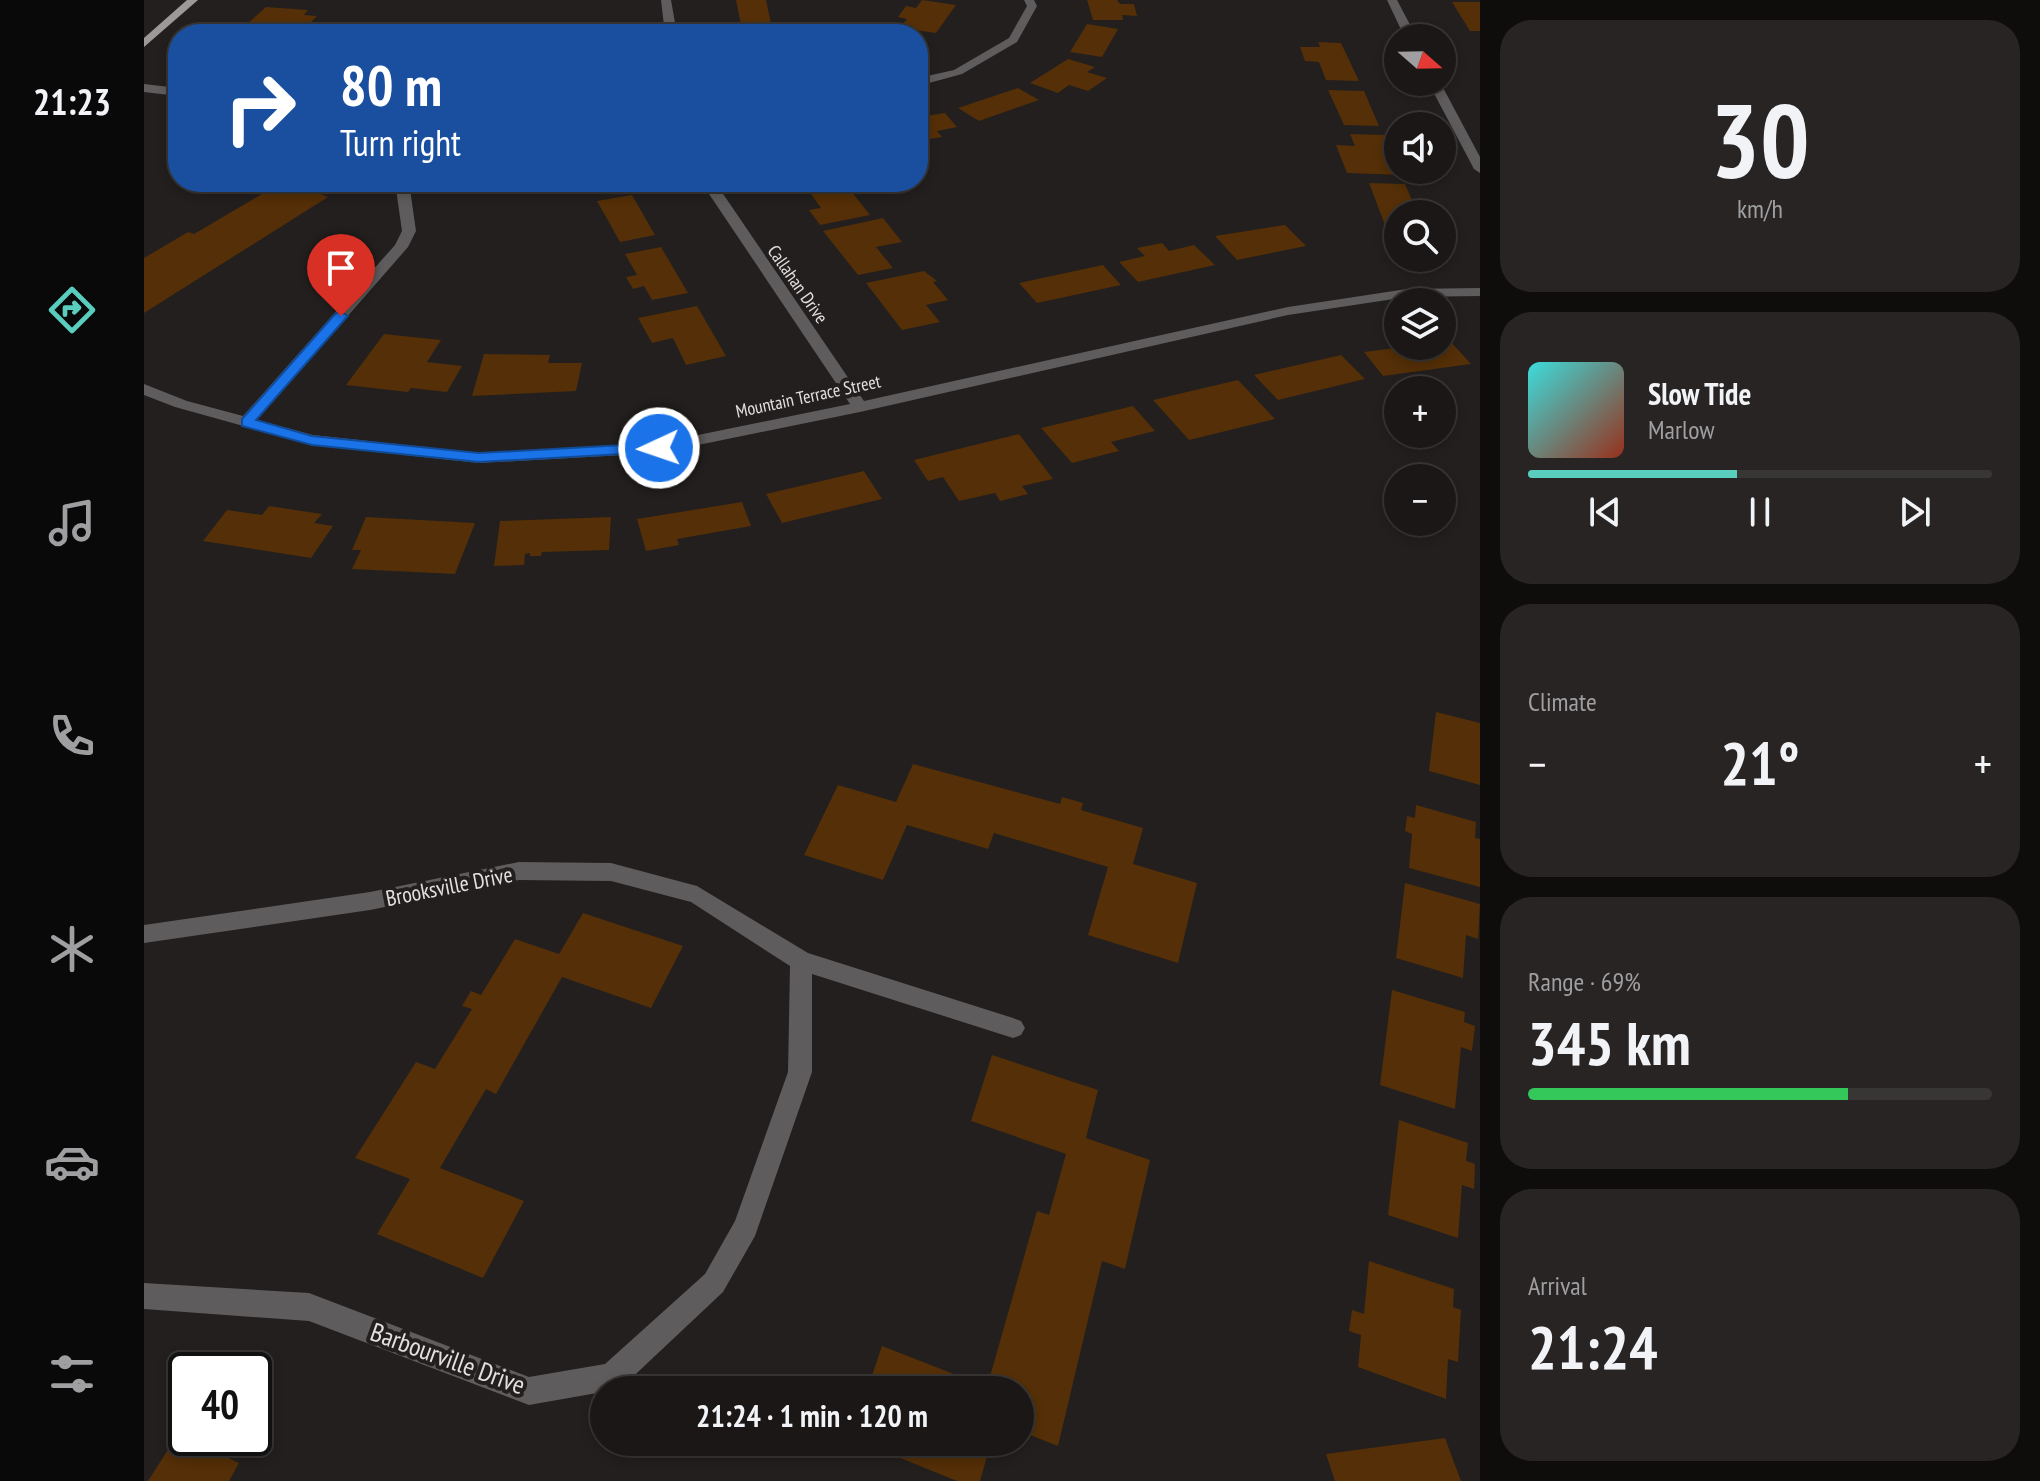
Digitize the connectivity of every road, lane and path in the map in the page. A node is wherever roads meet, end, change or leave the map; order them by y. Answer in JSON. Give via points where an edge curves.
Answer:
{"nodes":[{"id":1,"x":193,"y":0,"type":"edge"},
{"id":2,"x":666,"y":0,"type":"edge"},
{"id":3,"x":1029,"y":0,"type":"edge"},
{"id":4,"x":1392,"y":0,"type":"edge"},
{"id":5,"x":670,"y":24,"type":"edge"},
{"id":6,"x":1404,"y":24,"type":"edge"},
{"id":7,"x":144,"y":44,"type":"edge"},
{"id":8,"x":928,"y":80,"type":"edge"},
{"id":9,"x":144,"y":88,"type":"edge"},
{"id":10,"x":168,"y":91,"type":"edge"},
{"id":11,"x":1441,"y":96,"type":"edge"},
{"id":12,"x":1480,"y":169,"type":"edge"},
{"id":13,"x":403,"y":192,"type":"edge"},
{"id":14,"x":715,"y":192,"type":"edge"},
{"id":15,"x":1480,"y":292,"type":"edge"},
{"id":16,"x":144,"y":389,"type":"edge"},
{"id":17,"x":860,"y":407,"type":"junction"},
{"id":18,"x":247,"y":422,"type":"junction"},
{"id":19,"x":144,"y":934,"type":"edge"},
{"id":20,"x":801,"y":961,"type":"junction"},
{"id":21,"x":1013,"y":1028,"type":"dead end"},
{"id":22,"x":144,"y":1296,"type":"edge"}],
"edges":[{"from":1,"to":7,"type":"main road"},
{"from":2,"to":5,"type":"street"},
{"from":3,"to":8,"type":"street","via":[[1032,6],[1013,40],[958,72]]},
{"from":4,"to":6,"type":"street"},
{"from":9,"to":10,"type":"street"},
{"from":11,"to":12,"type":"street"},
{"from":13,"to":18,"type":"street","via":[[409,231],[401,247]]},
{"from":14,"to":17,"type":"street","name":"Callahan Drive"},
{"from":15,"to":17,"type":"street","name":"Mountain Terrace Street","via":[[1407,293],[1288,311]]},
{"from":16,"to":18,"type":"street","name":"Mountain Terrace Street"},
{"from":17,"to":18,"type":"street","name":"Mountain Terrace Street","via":[[659,448],[479,458],[312,440]]},
{"from":19,"to":20,"type":"street","name":"Brooksville Drive","via":[[370,901],[519,871],[611,872],[697,895]]},
{"from":20,"to":21,"type":"street","name":"Brooksville Drive"},
{"from":20,"to":22,"type":"street","name":"Barbourville Drive","via":[[800,1072],[746,1227],[714,1283],[612,1377],[529,1391],[309,1307]]}]}
